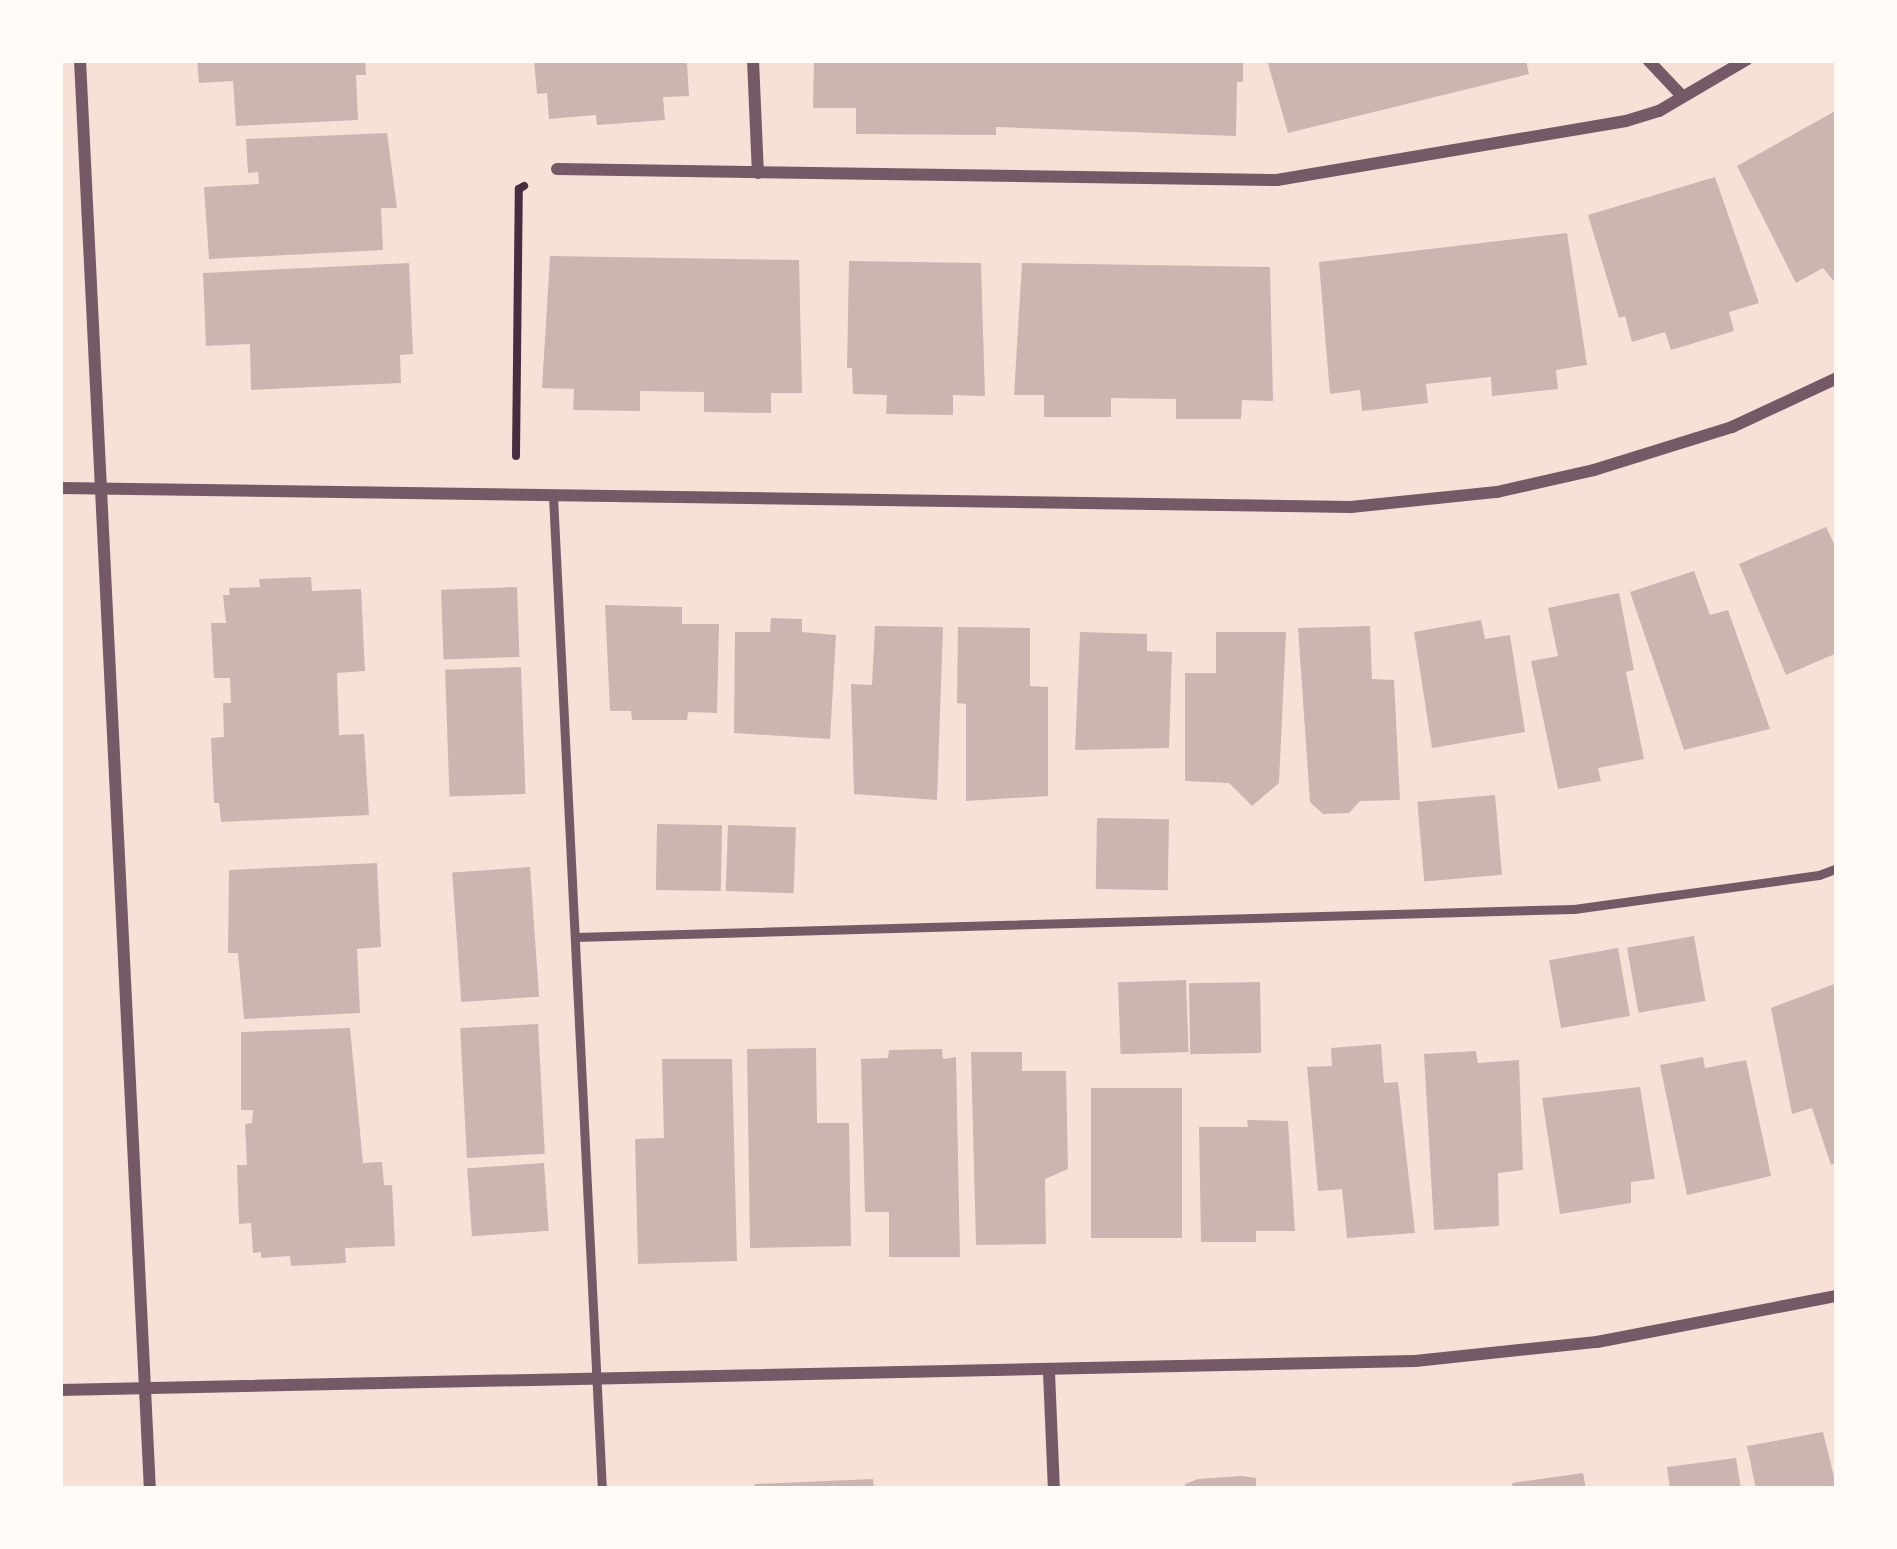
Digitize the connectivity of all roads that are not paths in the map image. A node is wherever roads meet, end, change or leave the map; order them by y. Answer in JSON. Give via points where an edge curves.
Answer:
{"nodes":[{"id":1,"x":80,"y":60,"type":"edge"},
{"id":2,"x":753,"y":60,"type":"edge"},
{"id":3,"x":1648,"y":60,"type":"edge"},
{"id":4,"x":1746,"y":60,"type":"edge"},
{"id":5,"x":1682,"y":96,"type":"junction"},
{"id":6,"x":557,"y":169,"type":"road end"},
{"id":7,"x":758,"y":173,"type":"junction"},
{"id":8,"x":1837,"y":378,"type":"edge"},
{"id":9,"x":60,"y":488,"type":"edge"},
{"id":10,"x":102,"y":490,"type":"junction"},
{"id":11,"x":553,"y":496,"type":"junction"},
{"id":12,"x":1837,"y":868,"type":"edge"},
{"id":13,"x":575,"y":937,"type":"junction"},
{"id":14,"x":1837,"y":1296,"type":"edge"},
{"id":15,"x":1049,"y":1372,"type":"junction"},
{"id":16,"x":596,"y":1380,"type":"junction"},
{"id":17,"x":145,"y":1389,"type":"junction"},
{"id":18,"x":60,"y":1390,"type":"edge"},
{"id":19,"x":150,"y":1489,"type":"edge"},
{"id":20,"x":602,"y":1489,"type":"edge"},
{"id":21,"x":1054,"y":1489,"type":"edge"}],
"edges":[{"from":1,"to":10,"type":"street"},
{"from":2,"to":7,"type":"street"},
{"from":3,"to":5,"type":"street"},
{"from":4,"to":5,"type":"street"},
{"from":5,"to":7,"type":"street","via":[[1601,127],[1277,180]]},
{"from":6,"to":7,"type":"street"},
{"from":8,"to":11,"type":"street","via":[[1732,428],[1594,470],[1417,501],[1351,507]]},
{"from":9,"to":10,"type":"street"},
{"from":10,"to":11,"type":"street"},
{"from":10,"to":17,"type":"street"},
{"from":11,"to":13,"type":"lane"},
{"from":12,"to":13,"type":"lane","via":[[1574,909]]},
{"from":13,"to":16,"type":"lane"},
{"from":14,"to":15,"type":"street","via":[[1597,1342],[1438,1358]]},
{"from":15,"to":16,"type":"street"},
{"from":15,"to":21,"type":"street"},
{"from":16,"to":17,"type":"street"},
{"from":16,"to":20,"type":"lane"},
{"from":17,"to":18,"type":"street"},
{"from":17,"to":19,"type":"street"}]}
